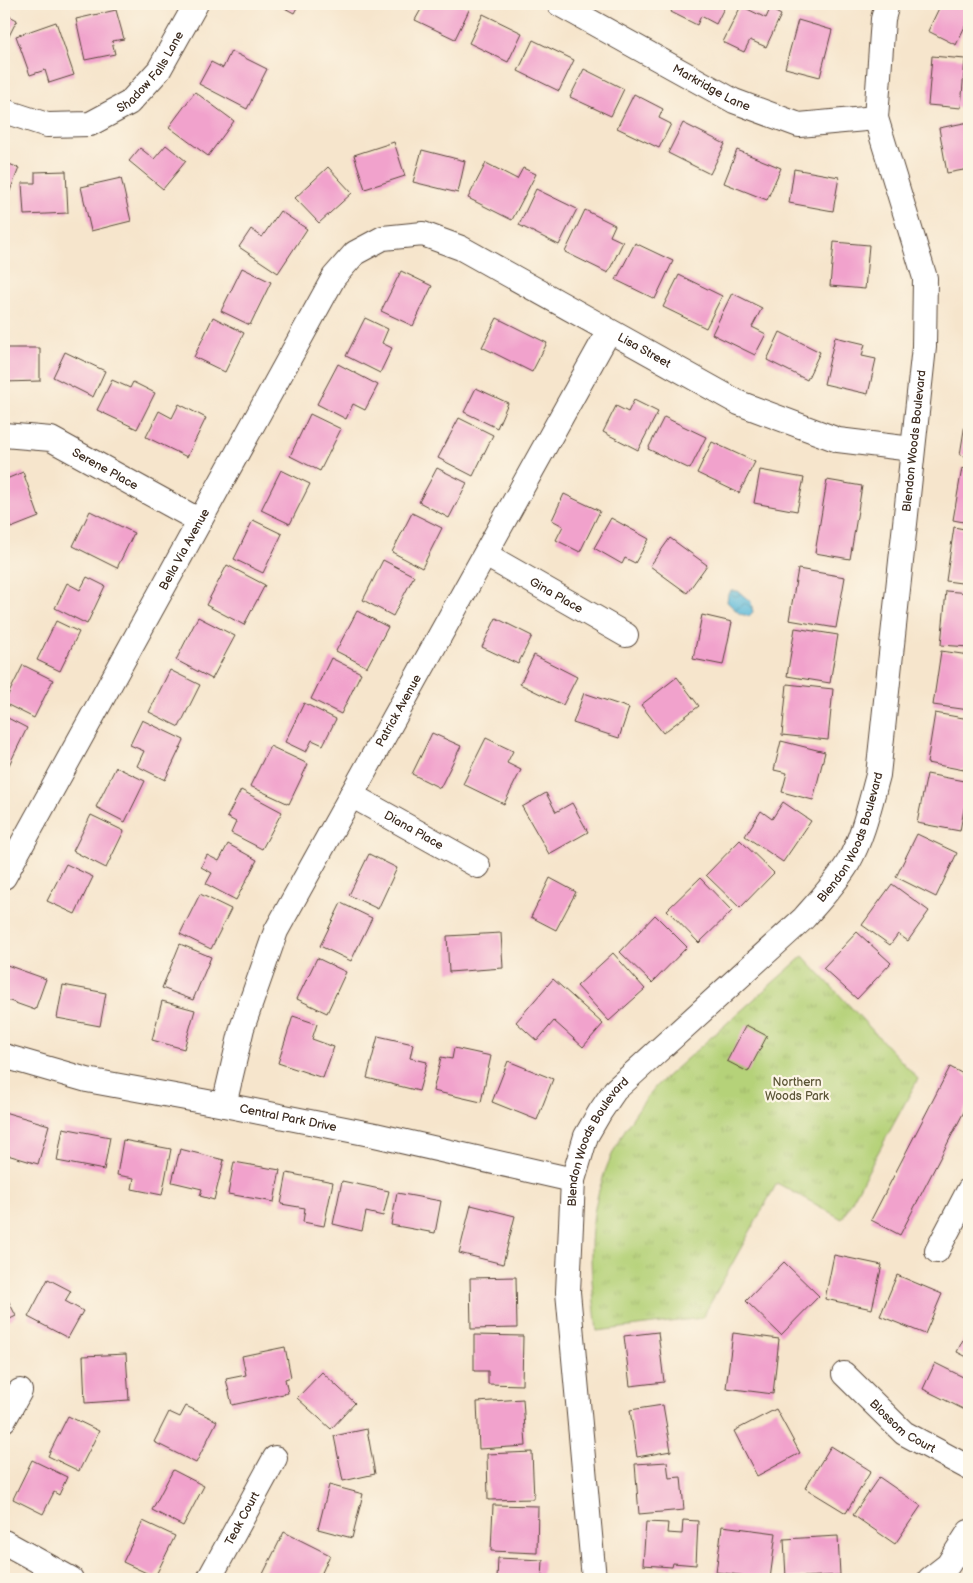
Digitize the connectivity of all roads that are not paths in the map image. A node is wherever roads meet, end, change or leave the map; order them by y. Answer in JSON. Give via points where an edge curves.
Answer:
{"nodes":[{"id":1,"x":196,"y":4,"type":"edge"},
{"id":2,"x":559,"y":4,"type":"edge"},
{"id":3,"x":887,"y":4,"type":"edge"},
{"id":4,"x":4,"y":111,"type":"edge"},
{"id":5,"x":876,"y":118,"type":"junction"},
{"id":6,"x":383,"y":238,"type":"joint"},
{"id":7,"x":609,"y":331,"type":"junction"},
{"id":8,"x":4,"y":435,"type":"edge"},
{"id":9,"x":912,"y":450,"type":"junction"},
{"id":10,"x":200,"y":521,"type":"junction"},
{"id":11,"x":486,"y":555,"type":"junction"},
{"id":12,"x":626,"y":635,"type":"dead end"},
{"id":13,"x":351,"y":795,"type":"junction"},
{"id":14,"x":478,"y":866,"type":"dead end"},
{"id":15,"x":4,"y":877,"type":"edge"},
{"id":16,"x":4,"y":1056,"type":"edge"},
{"id":17,"x":224,"y":1105,"type":"junction"},
{"id":18,"x":573,"y":1180,"type":"junction"},
{"id":19,"x":969,"y":1190,"type":"edge"},
{"id":20,"x":937,"y":1251,"type":"dead end"},
{"id":21,"x":844,"y":1374,"type":"dead end"},
{"id":22,"x":20,"y":1391,"type":"dead end"},
{"id":23,"x":4,"y":1420,"type":"edge"},
{"id":24,"x":275,"y":1458,"type":"dead end"},
{"id":25,"x":969,"y":1468,"type":"edge"},
{"id":26,"x":969,"y":1532,"type":"edge"},
{"id":27,"x":4,"y":1542,"type":"edge"},
{"id":28,"x":71,"y":1579,"type":"edge"},
{"id":29,"x":209,"y":1579,"type":"edge"},
{"id":30,"x":594,"y":1579,"type":"edge"},
{"id":31,"x":930,"y":1579,"type":"edge"}],
"edges":[{"from":1,"to":4,"type":"street","name":"Shadow Falls Lane","via":[[159,70],[130,103],[90,124],[47,125]]},
{"from":2,"to":5,"type":"street","name":"Markridge Lane","via":[[734,101],[799,125]]},
{"from":3,"to":5,"type":"street","name":"Blendon Woods Boulevard","via":[[883,19]]},
{"from":5,"to":9,"type":"street","name":"Blendon Woods Boulevard","via":[[925,278],[924,347]]},
{"from":6,"to":7,"type":"street","name":"Lisa Street","via":[[423,234],[461,248]]},
{"from":6,"to":10,"type":"street","name":"Bella Via Avenue","via":[[355,253],[334,277]]},
{"from":7,"to":9,"type":"street","name":"Lisa Street","via":[[739,403],[838,440]]},
{"from":7,"to":11,"type":"street","name":"Patrick Avenue"},
{"from":8,"to":10,"type":"street","name":"Serene Place","via":[[51,439]]},
{"from":9,"to":18,"type":"street","name":"Blendon Woods Boulevard","via":[[878,775],[848,863],[804,918],[615,1090],[586,1136]]},
{"from":10,"to":15,"type":"street","name":"Bella Via Avenue"},
{"from":11,"to":12,"type":"street","name":"Gina Place"},
{"from":11,"to":13,"type":"street","name":"Patrick Avenue"},
{"from":13,"to":14,"type":"street","name":"Diana Place"},
{"from":13,"to":17,"type":"street","name":"Patrick Avenue","via":[[276,932],[242,1028]]},
{"from":16,"to":17,"type":"street","name":"Central Park Drive","via":[[87,1080]]},
{"from":17,"to":18,"type":"street","name":"Central Park Drive"},
{"from":18,"to":30,"type":"street","name":"Blendon Woods Boulevard","via":[[568,1292]]},
{"from":19,"to":20,"type":"street"},
{"from":21,"to":25,"type":"street","name":"Blossom Court","via":[[904,1432]]},
{"from":22,"to":23,"type":"street"},
{"from":24,"to":29,"type":"street","name":"Teak Court"},
{"from":26,"to":31,"type":"street","via":[[948,1565]]},
{"from":27,"to":28,"type":"street"}]}
